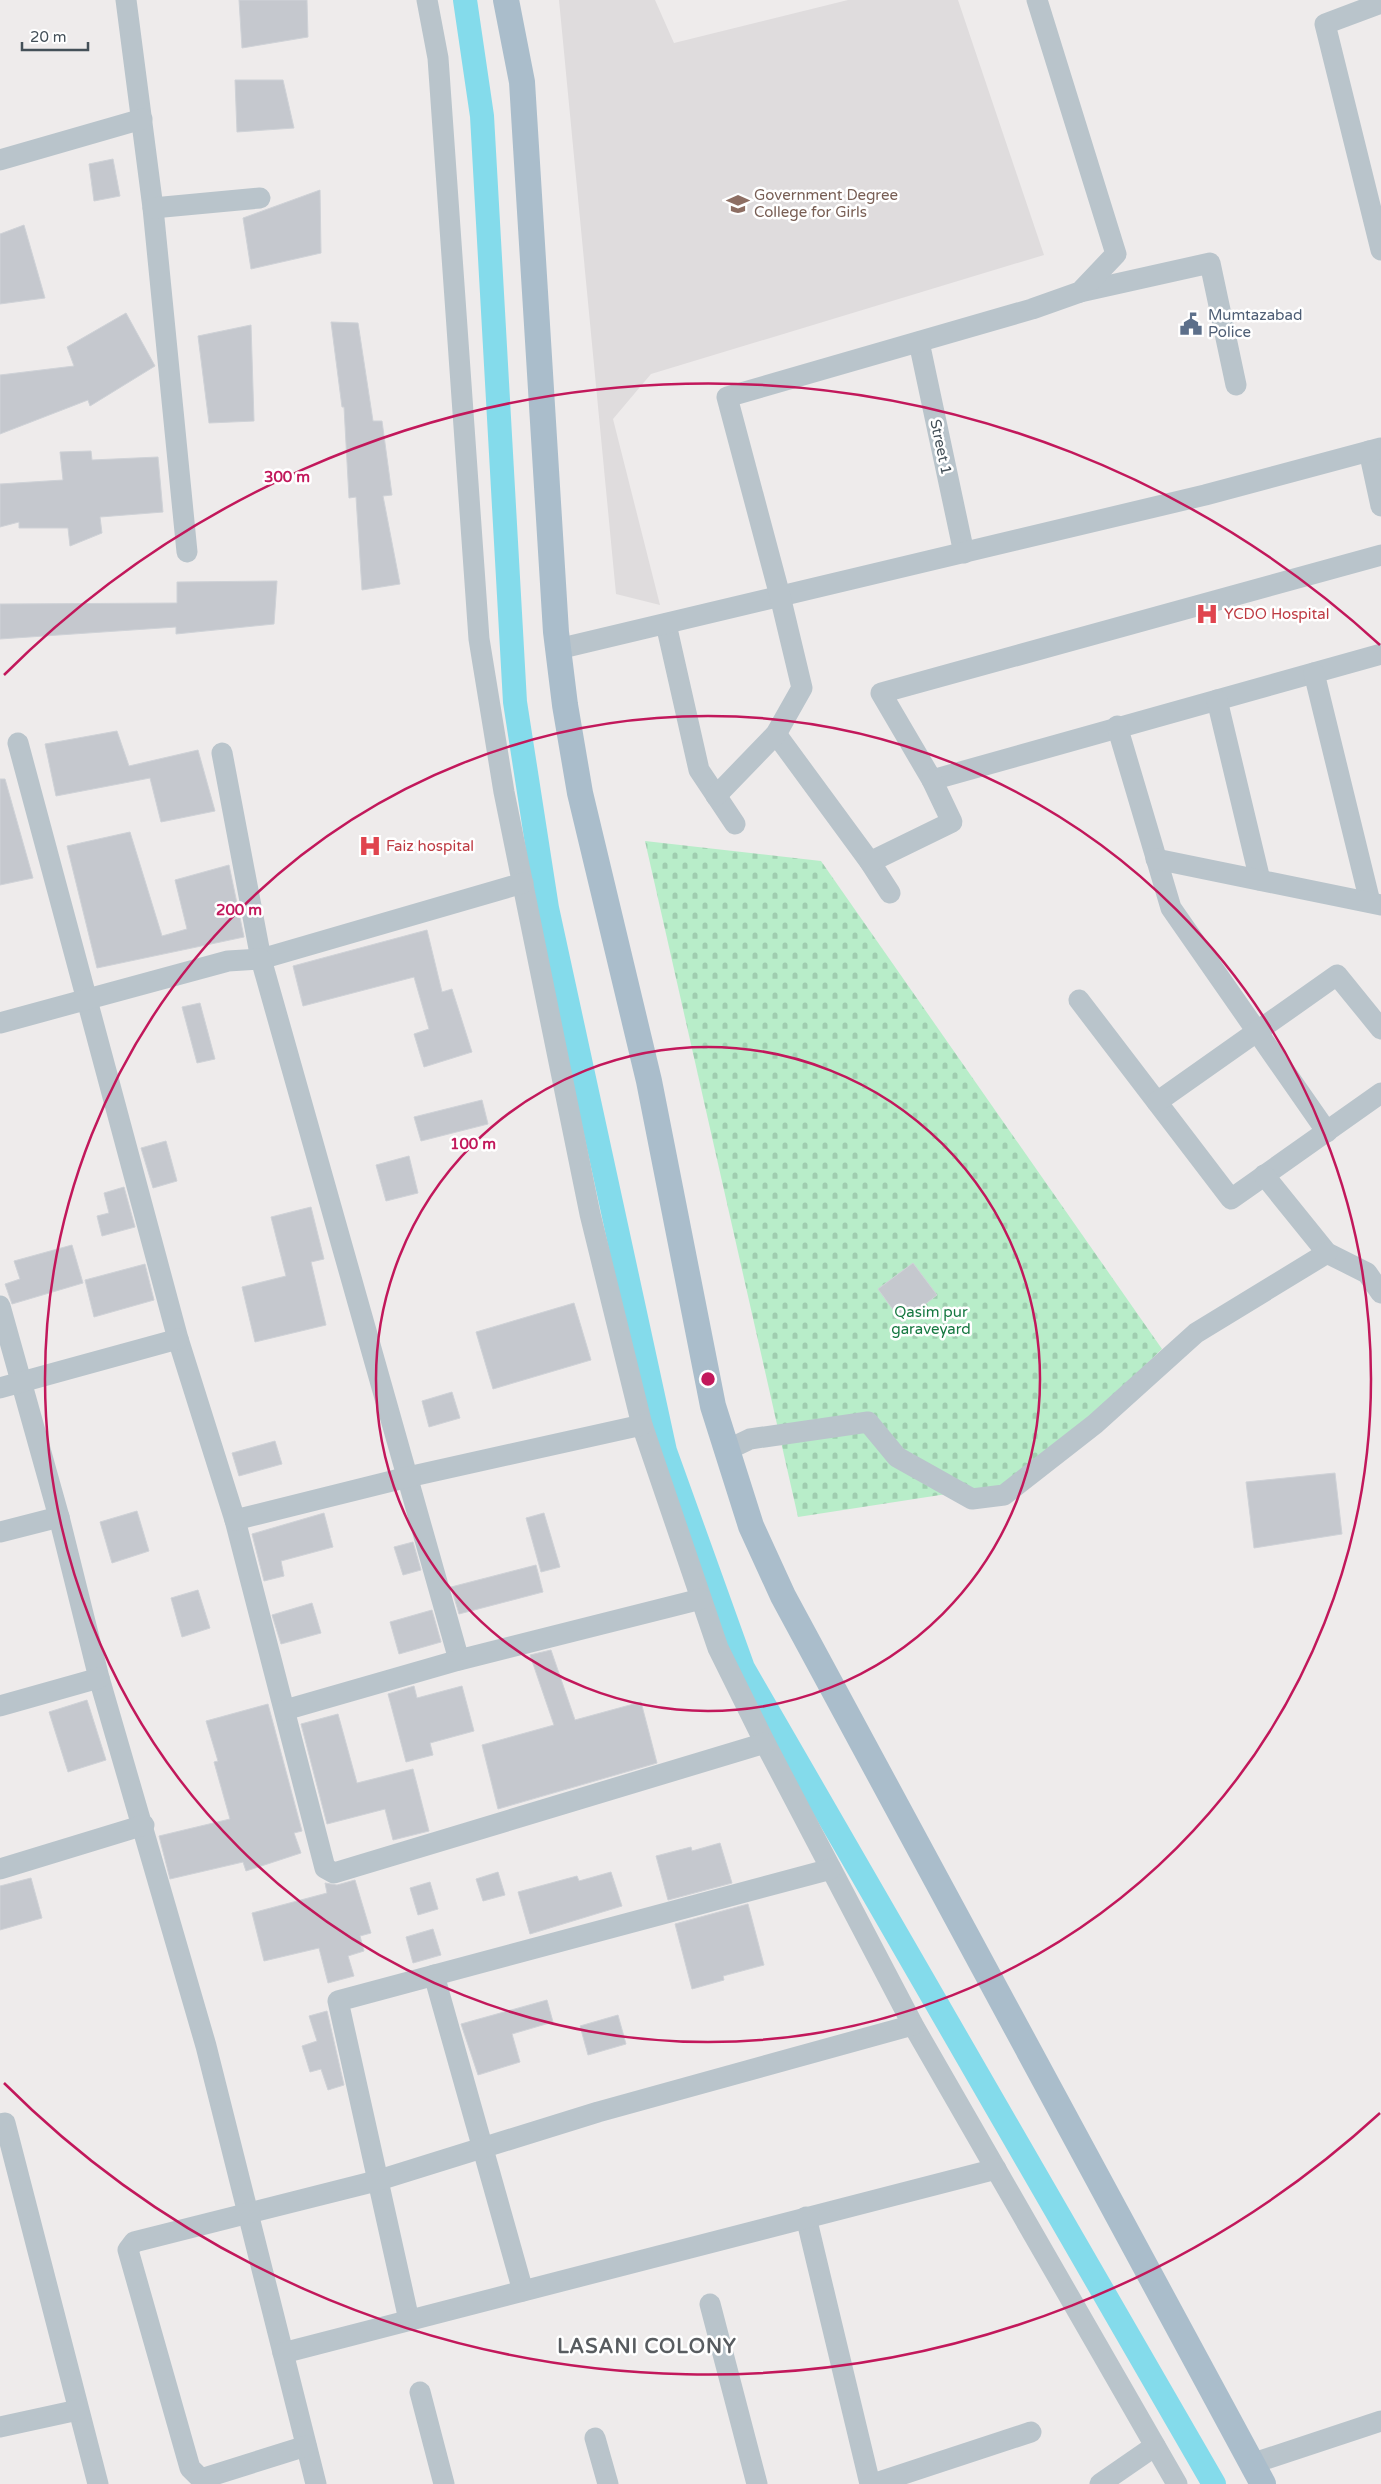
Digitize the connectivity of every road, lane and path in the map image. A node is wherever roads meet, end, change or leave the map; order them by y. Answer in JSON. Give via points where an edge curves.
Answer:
{"nodes":[{"id":1,"x":126,"y":0,"type":"edge"},
{"id":2,"x":427,"y":0,"type":"edge"},
{"id":3,"x":506,"y":0,"type":"edge"},
{"id":4,"x":1037,"y":0,"type":"edge"},
{"id":5,"x":1381,"y":3,"type":"edge"},
{"id":6,"x":142,"y":119,"type":"junction"},
{"id":7,"x":0,"y":160,"type":"edge"},
{"id":8,"x":260,"y":198,"type":"dead end"},
{"id":9,"x":153,"y":208,"type":"junction"},
{"id":10,"x":1381,"y":250,"type":"edge"},
{"id":11,"x":1080,"y":292,"type":"junction"},
{"id":12,"x":919,"y":342,"type":"junction"},
{"id":13,"x":1236,"y":386,"type":"dead end"},
{"id":14,"x":1375,"y":449,"type":"edge"},
{"id":15,"x":1381,"y":506,"type":"edge"},
{"id":16,"x":187,"y":552,"type":"dead end"},
{"id":17,"x":964,"y":552,"type":"junction"},
{"id":18,"x":1381,"y":554,"type":"edge"},
{"id":19,"x":780,"y":596,"type":"junction"},
{"id":20,"x":666,"y":624,"type":"junction"},
{"id":21,"x":558,"y":649,"type":"junction"},
{"id":22,"x":1381,"y":654,"type":"edge"},
{"id":23,"x":1314,"y":673,"type":"junction"},
{"id":24,"x":1217,"y":700,"type":"junction"},
{"id":25,"x":1117,"y":726,"type":"junction"},
{"id":26,"x":776,"y":734,"type":"junction"},
{"id":27,"x":18,"y":743,"type":"dead end"},
{"id":28,"x":222,"y":753,"type":"dead end"},
{"id":29,"x":932,"y":780,"type":"junction"},
{"id":30,"x":716,"y":796,"type":"junction"},
{"id":31,"x":735,"y":824,"type":"dead end"},
{"id":32,"x":1156,"y":859,"type":"junction"},
{"id":33,"x":870,"y":862,"type":"junction"},
{"id":34,"x":1260,"y":880,"type":"junction"},
{"id":35,"x":523,"y":883,"type":"junction"},
{"id":36,"x":890,"y":893,"type":"dead end"},
{"id":37,"x":1375,"y":904,"type":"edge"},
{"id":38,"x":261,"y":959,"type":"junction"},
{"id":39,"x":87,"y":999,"type":"junction"},
{"id":40,"x":1079,"y":1000,"type":"dead end"},
{"id":41,"x":0,"y":1023,"type":"edge"},
{"id":42,"x":1381,"y":1029,"type":"edge"},
{"id":43,"x":1256,"y":1031,"type":"junction"},
{"id":44,"x":1381,"y":1093,"type":"edge"},
{"id":45,"x":1157,"y":1102,"type":"junction"},
{"id":46,"x":1327,"y":1132,"type":"junction"},
{"id":47,"x":1264,"y":1175,"type":"junction"},
{"id":48,"x":1327,"y":1253,"type":"junction"},
{"id":49,"x":1374,"y":1268,"type":"edge"},
{"id":50,"x":1381,"y":1293,"type":"edge"},
{"id":51,"x":0,"y":1306,"type":"edge"},
{"id":52,"x":178,"y":1339,"type":"junction"},
{"id":53,"x":22,"y":1382,"type":"junction"},
{"id":54,"x":0,"y":1388,"type":"edge"},
{"id":55,"x":642,"y":1425,"type":"junction"},
{"id":56,"x":727,"y":1450,"type":"junction"},
{"id":57,"x":408,"y":1477,"type":"junction"},
{"id":58,"x":59,"y":1516,"type":"junction"},
{"id":59,"x":235,"y":1520,"type":"junction"},
{"id":60,"x":0,"y":1532,"type":"edge"},
{"id":61,"x":701,"y":1599,"type":"junction"},
{"id":62,"x":459,"y":1660,"type":"junction"},
{"id":63,"x":99,"y":1678,"type":"junction"},
{"id":64,"x":0,"y":1706,"type":"edge"},
{"id":65,"x":285,"y":1710,"type":"junction"},
{"id":66,"x":765,"y":1743,"type":"junction"},
{"id":67,"x":144,"y":1825,"type":"junction"},
{"id":68,"x":0,"y":1868,"type":"edge"},
{"id":69,"x":831,"y":1869,"type":"junction"},
{"id":70,"x":434,"y":1975,"type":"junction"},
{"id":71,"x":913,"y":2025,"type":"junction"},
{"id":72,"x":0,"y":2124,"type":"edge"},
{"id":73,"x":482,"y":2147,"type":"junction"},
{"id":74,"x":996,"y":2169,"type":"junction"},
{"id":75,"x":376,"y":2181,"type":"junction"},
{"id":76,"x":248,"y":2213,"type":"junction"},
{"id":77,"x":806,"y":2217,"type":"junction"},
{"id":78,"x":523,"y":2291,"type":"junction"},
{"id":79,"x":710,"y":2304,"type":"dead end"},
{"id":80,"x":409,"y":2320,"type":"junction"},
{"id":81,"x":283,"y":2353,"type":"junction"},
{"id":82,"x":420,"y":2392,"type":"dead end"},
{"id":83,"x":78,"y":2410,"type":"junction"},
{"id":84,"x":1381,"y":2421,"type":"edge"},
{"id":85,"x":0,"y":2427,"type":"edge"},
{"id":86,"x":1031,"y":2432,"type":"dead end"},
{"id":87,"x":595,"y":2438,"type":"dead end"},
{"id":88,"x":306,"y":2446,"type":"junction"},
{"id":89,"x":1154,"y":2446,"type":"junction"},
{"id":90,"x":1257,"y":2474,"type":"edge"},
{"id":91,"x":98,"y":2484,"type":"edge"},
{"id":92,"x":316,"y":2484,"type":"edge"},
{"id":93,"x":444,"y":2484,"type":"edge"},
{"id":94,"x":608,"y":2484,"type":"edge"},
{"id":95,"x":758,"y":2484,"type":"edge"},
{"id":96,"x":871,"y":2484,"type":"edge"},
{"id":97,"x":1100,"y":2484,"type":"edge"},
{"id":98,"x":1177,"y":2484,"type":"edge"}],
"edges":[{"from":1,"to":6,"type":"street"},
{"from":2,"to":35,"type":"street","via":[[438,58],[479,638],[504,792]]},
{"from":3,"to":21,"type":"main road","via":[[522,82]]},
{"from":4,"to":11,"type":"street","via":[[1116,254]]},
{"from":5,"to":10,"type":"street","via":[[1325,24]]},
{"from":6,"to":7,"type":"street"},
{"from":6,"to":9,"type":"street"},
{"from":8,"to":9,"type":"street"},
{"from":9,"to":16,"type":"street"},
{"from":11,"to":12,"type":"street"},
{"from":11,"to":13,"type":"street","via":[[1210,263]]},
{"from":12,"to":17,"type":"street","name":"Street 1"},
{"from":12,"to":19,"type":"street","via":[[727,397]]},
{"from":14,"to":15,"type":"street"},
{"from":14,"to":17,"type":"street","via":[[1205,496]]},
{"from":17,"to":19,"type":"street"},
{"from":18,"to":29,"type":"street","via":[[881,693]]},
{"from":19,"to":20,"type":"street"},
{"from":19,"to":26,"type":"street","via":[[802,688]]},
{"from":20,"to":21,"type":"street"},
{"from":20,"to":30,"type":"street","via":[[699,770]]},
{"from":21,"to":56,"type":"main road","via":[[564,705],[580,793],[649,1081],[713,1406]]},
{"from":22,"to":23,"type":"street"},
{"from":23,"to":24,"type":"street"},
{"from":23,"to":37,"type":"street"},
{"from":24,"to":25,"type":"street"},
{"from":24,"to":34,"type":"street"},
{"from":25,"to":29,"type":"street"},
{"from":25,"to":32,"type":"street"},
{"from":26,"to":30,"type":"street"},
{"from":26,"to":33,"type":"street"},
{"from":27,"to":39,"type":"street"},
{"from":28,"to":38,"type":"street"},
{"from":29,"to":33,"type":"street","via":[[952,822]]},
{"from":30,"to":31,"type":"street"},
{"from":32,"to":34,"type":"street"},
{"from":32,"to":43,"type":"street","via":[[1171,908]]},
{"from":33,"to":36,"type":"street"},
{"from":34,"to":37,"type":"street"},
{"from":35,"to":38,"type":"street"},
{"from":35,"to":55,"type":"street","via":[[590,1214]]},
{"from":38,"to":39,"type":"street","via":[[228,961]]},
{"from":38,"to":57,"type":"street"},
{"from":39,"to":41,"type":"street"},
{"from":39,"to":52,"type":"street"},
{"from":40,"to":45,"type":"street"},
{"from":42,"to":43,"type":"street","via":[[1337,974]]},
{"from":43,"to":45,"type":"street"},
{"from":43,"to":46,"type":"street"},
{"from":44,"to":46,"type":"street"},
{"from":45,"to":47,"type":"street","via":[[1231,1199]]},
{"from":46,"to":47,"type":"street"},
{"from":47,"to":48,"type":"street"},
{"from":48,"to":49,"type":"street"},
{"from":48,"to":56,"type":"street","via":[[1196,1333],[1095,1424],[1004,1494],[972,1499],[896,1456],[868,1422],[750,1438]]},
{"from":49,"to":50,"type":"street"},
{"from":51,"to":53,"type":"street"},
{"from":52,"to":53,"type":"street"},
{"from":52,"to":59,"type":"street"},
{"from":53,"to":54,"type":"street"},
{"from":53,"to":58,"type":"street"},
{"from":55,"to":57,"type":"street"},
{"from":55,"to":61,"type":"street"},
{"from":56,"to":90,"type":"main road","via":[[751,1526],[821,1672]]},
{"from":57,"to":59,"type":"street"},
{"from":57,"to":62,"type":"street"},
{"from":58,"to":60,"type":"street"},
{"from":58,"to":63,"type":"street"},
{"from":59,"to":65,"type":"street"},
{"from":61,"to":62,"type":"street"},
{"from":61,"to":66,"type":"street","via":[[718,1648]]},
{"from":62,"to":65,"type":"street"},
{"from":63,"to":64,"type":"street"},
{"from":63,"to":67,"type":"street"},
{"from":65,"to":66,"type":"street","via":[[325,1868],[334,1873]]},
{"from":66,"to":69,"type":"street"},
{"from":67,"to":68,"type":"street"},
{"from":67,"to":76,"type":"street","via":[[206,2046]]},
{"from":69,"to":70,"type":"street"},
{"from":69,"to":71,"type":"street"},
{"from":70,"to":73,"type":"street"},
{"from":70,"to":75,"type":"street","via":[[338,2001]]},
{"from":71,"to":73,"type":"street"},
{"from":71,"to":74,"type":"street"},
{"from":72,"to":83,"type":"street","via":[[5,2123]]},
{"from":73,"to":75,"type":"street"},
{"from":73,"to":78,"type":"street"},
{"from":74,"to":77,"type":"street"},
{"from":74,"to":89,"type":"street"},
{"from":75,"to":76,"type":"street"},
{"from":75,"to":80,"type":"street"},
{"from":76,"to":81,"type":"street"},
{"from":76,"to":88,"type":"street","via":[[134,2242],[128,2250],[190,2468],[201,2479]]},
{"from":77,"to":78,"type":"street"},
{"from":77,"to":96,"type":"street"},
{"from":78,"to":80,"type":"street"},
{"from":79,"to":95,"type":"street"},
{"from":80,"to":81,"type":"street"},
{"from":81,"to":88,"type":"street"},
{"from":82,"to":93,"type":"street"},
{"from":83,"to":85,"type":"street"},
{"from":83,"to":91,"type":"street"},
{"from":84,"to":90,"type":"street"},
{"from":86,"to":96,"type":"street"},
{"from":87,"to":94,"type":"street"},
{"from":88,"to":92,"type":"street"},
{"from":89,"to":97,"type":"street"},
{"from":89,"to":98,"type":"street"}]}
